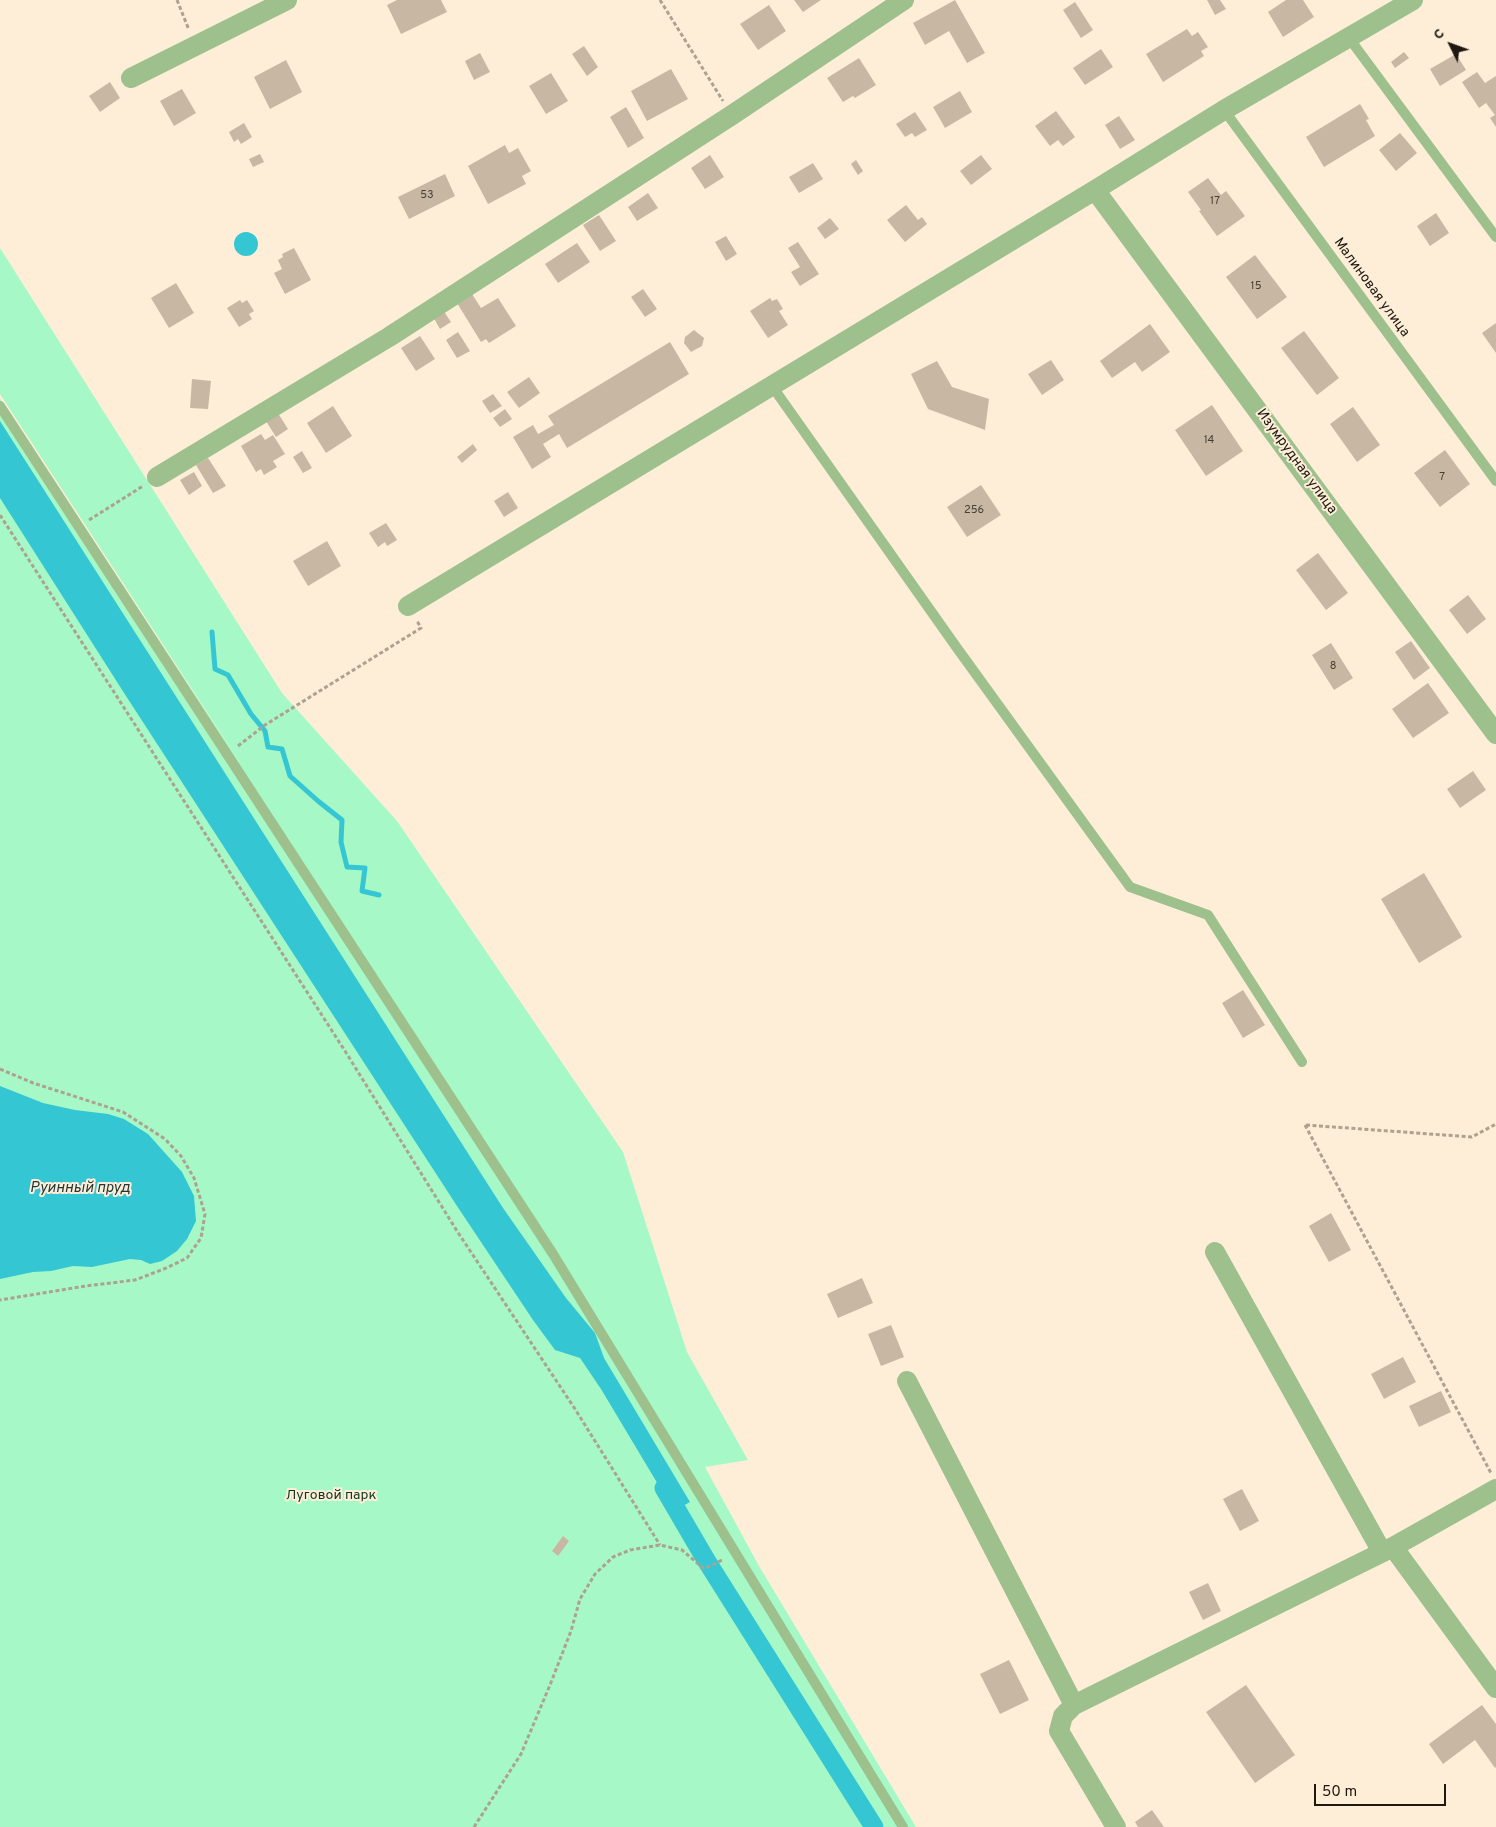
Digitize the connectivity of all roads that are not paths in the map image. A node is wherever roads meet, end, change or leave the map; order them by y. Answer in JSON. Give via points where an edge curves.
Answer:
{"nodes":[{"id":1,"x":287,"y":0,"type":"edge"},
{"id":2,"x":904,"y":0,"type":"edge"},
{"id":3,"x":1413,"y":0,"type":"edge"},
{"id":4,"x":1349,"y":38,"type":"junction"},
{"id":5,"x":132,"y":78,"type":"dead end"},
{"id":6,"x":1224,"y":110,"type":"junction"},
{"id":7,"x":1096,"y":190,"type":"junction"},
{"id":8,"x":1496,"y":238,"type":"edge"},
{"id":9,"x":772,"y":386,"type":"junction"},
{"id":10,"x":0,"y":406,"type":"edge"},
{"id":11,"x":157,"y":477,"type":"road end"},
{"id":12,"x":1496,"y":481,"type":"edge"},
{"id":13,"x":408,"y":606,"type":"road end"},
{"id":14,"x":1496,"y":734,"type":"edge"},
{"id":15,"x":1302,"y":1062,"type":"dead end"},
{"id":16,"x":1215,"y":1252,"type":"dead end"},
{"id":17,"x":907,"y":1381,"type":"dead end"},
{"id":18,"x":1494,"y":1481,"type":"edge"},
{"id":19,"x":1388,"y":1550,"type":"junction"},
{"id":20,"x":1496,"y":1688,"type":"edge"},
{"id":21,"x":1074,"y":1705,"type":"junction"},
{"id":22,"x":903,"y":1827,"type":"edge"},
{"id":23,"x":1116,"y":1827,"type":"edge"}],
"edges":[{"from":1,"to":5,"type":"street"},
{"from":2,"to":11,"type":"street","via":[[390,337]]},
{"from":3,"to":4,"type":"street"},
{"from":4,"to":6,"type":"street"},
{"from":4,"to":8,"type":"lane"},
{"from":6,"to":7,"type":"street"},
{"from":6,"to":12,"type":"lane","name":"Малиновая улица"},
{"from":7,"to":9,"type":"street"},
{"from":7,"to":14,"type":"street","name":"Изумрудная улица"},
{"from":9,"to":13,"type":"street"},
{"from":9,"to":15,"type":"lane","via":[[956,648],[1130,887],[1208,915]]},
{"from":10,"to":22,"type":"lane","via":[[553,1254]]},
{"from":16,"to":19,"type":"street"},
{"from":17,"to":21,"type":"street"},
{"from":18,"to":19,"type":"street"},
{"from":19,"to":20,"type":"street"},
{"from":19,"to":21,"type":"street"},
{"from":21,"to":23,"type":"street","via":[[1062,1716],[1059,1731]]}]}
